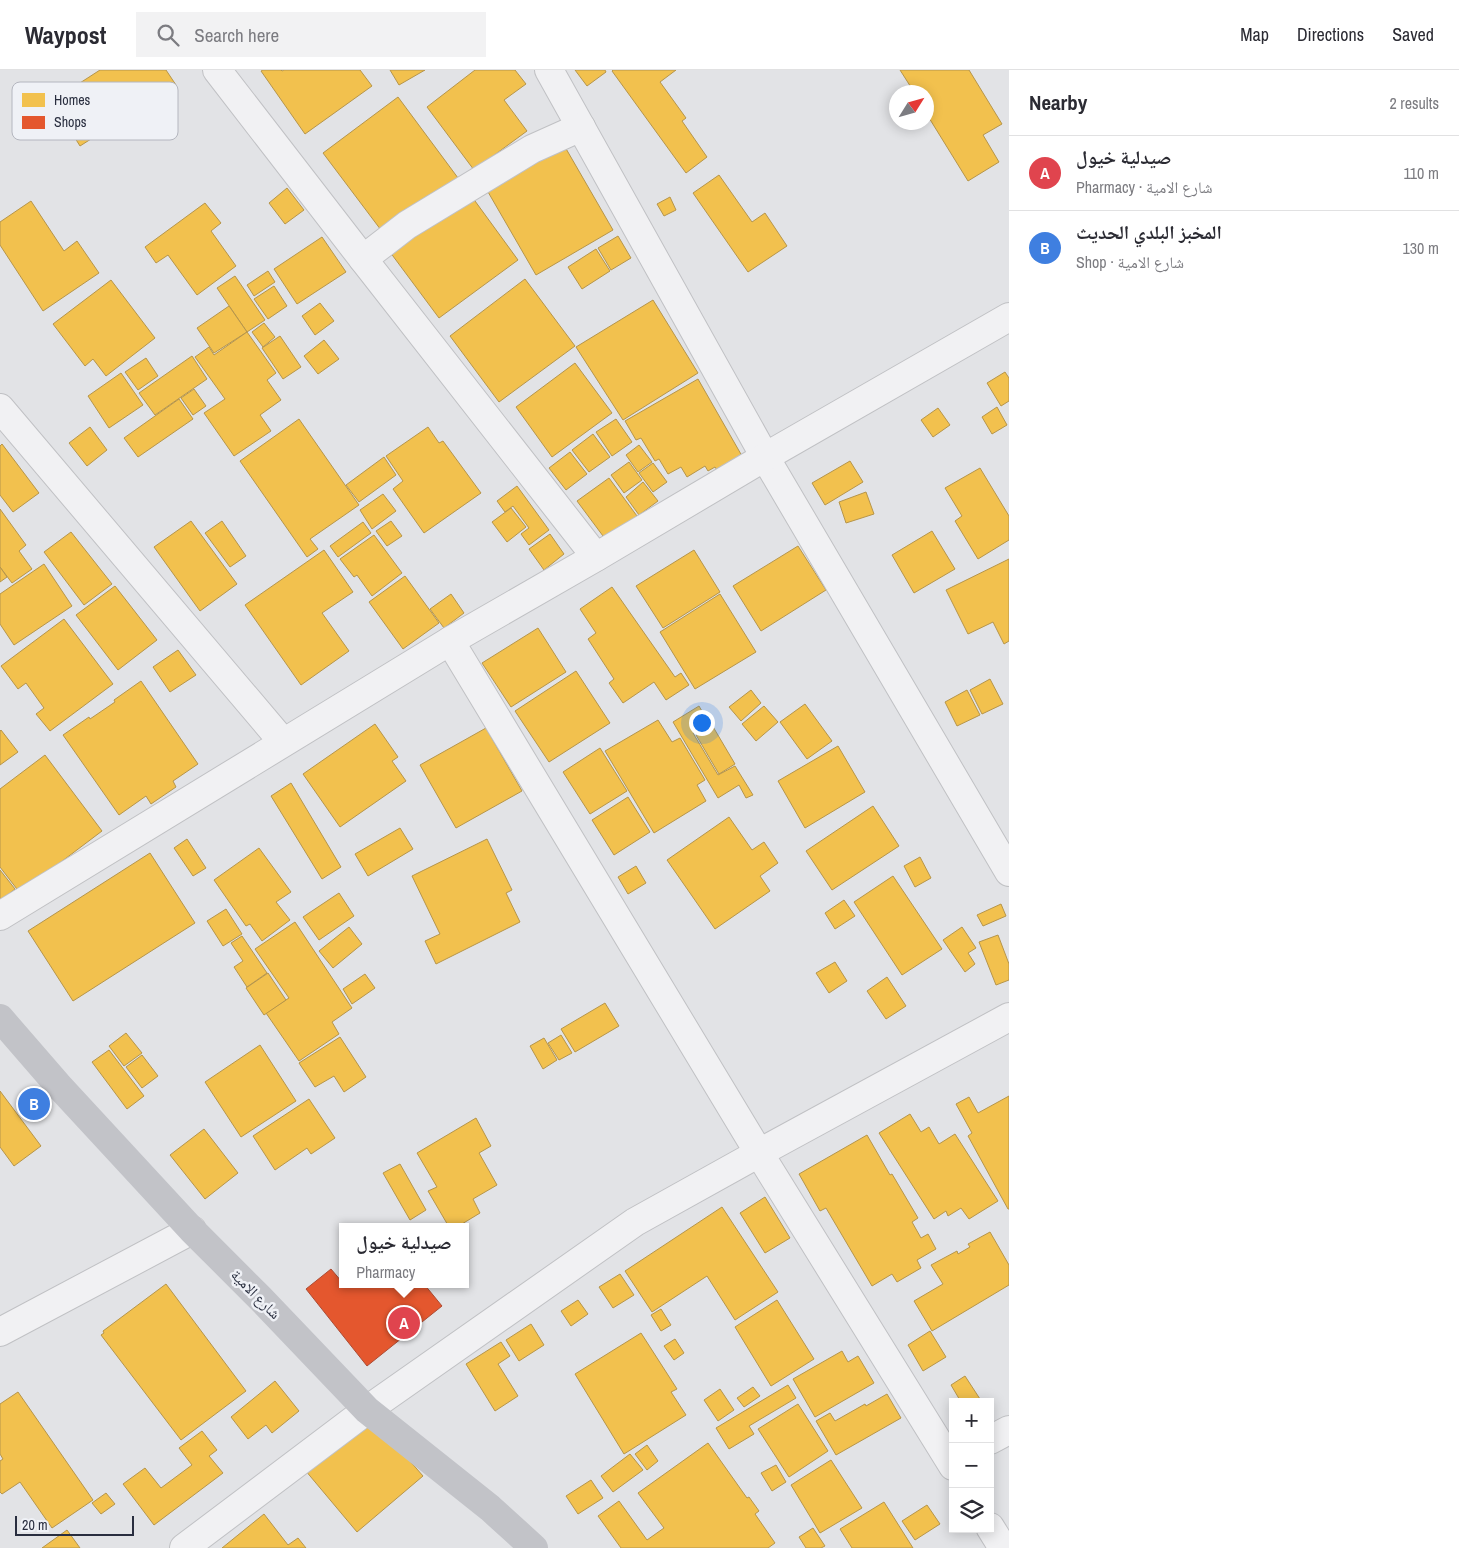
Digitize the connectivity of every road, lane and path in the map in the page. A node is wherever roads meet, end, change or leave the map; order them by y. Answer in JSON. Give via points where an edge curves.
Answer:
{"nodes":[{"id":1,"x":217,"y":70,"type":"edge"},
{"id":2,"x":549,"y":70,"type":"edge"},
{"id":3,"x":581,"y":127,"type":"junction"},
{"id":4,"x":363,"y":259,"type":"junction"},
{"id":5,"x":1009,"y":317,"type":"edge"},
{"id":6,"x":0,"y":408,"type":"edge"},
{"id":7,"x":765,"y":457,"type":"junction"},
{"id":8,"x":596,"y":557,"type":"junction"},
{"id":9,"x":450,"y":641,"type":"junction"},
{"id":10,"x":283,"y":742,"type":"junction"},
{"id":11,"x":1009,"y":872,"type":"edge"},
{"id":12,"x":0,"y":916,"type":"edge"},
{"id":13,"x":1009,"y":1017,"type":"edge"},
{"id":14,"x":0,"y":1018,"type":"edge"},
{"id":15,"x":759,"y":1153,"type":"junction"},
{"id":16,"x":192,"y":1230,"type":"junction"},
{"id":17,"x":0,"y":1332,"type":"edge"},
{"id":18,"x":367,"y":1410,"type":"junction"},
{"id":19,"x":1009,"y":1430,"type":"edge"},
{"id":20,"x":994,"y":1438,"type":"edge"},
{"id":21,"x":949,"y":1457,"type":"edge"},
{"id":22,"x":994,"y":1533,"type":"edge"},
{"id":23,"x":184,"y":1548,"type":"edge"},
{"id":24,"x":534,"y":1548,"type":"edge"},
{"id":25,"x":1003,"y":1548,"type":"edge"}],
"edges":[{"from":1,"to":4,"type":"street"},
{"from":2,"to":3,"type":"street"},
{"from":3,"to":4,"type":"street","via":[[532,149],[423,215]]},
{"from":3,"to":7,"type":"street"},
{"from":4,"to":8,"type":"street"},
{"from":5,"to":7,"type":"street"},
{"from":6,"to":10,"type":"street"},
{"from":7,"to":8,"type":"street"},
{"from":7,"to":11,"type":"street"},
{"from":8,"to":9,"type":"street"},
{"from":9,"to":10,"type":"street"},
{"from":9,"to":15,"type":"street"},
{"from":10,"to":12,"type":"street"},
{"from":13,"to":15,"type":"street"},
{"from":14,"to":16,"type":"street","name":"شارع الامية"},
{"from":15,"to":18,"type":"street","via":[[635,1222]]},
{"from":15,"to":21,"type":"street"},
{"from":16,"to":17,"type":"street"},
{"from":16,"to":18,"type":"street","name":"شارع الامية"},
{"from":18,"to":23,"type":"street"},
{"from":18,"to":24,"type":"street","name":"شارع الامية","via":[[490,1508]]},
{"from":19,"to":20,"type":"street"},
{"from":22,"to":25,"type":"street"}]}
